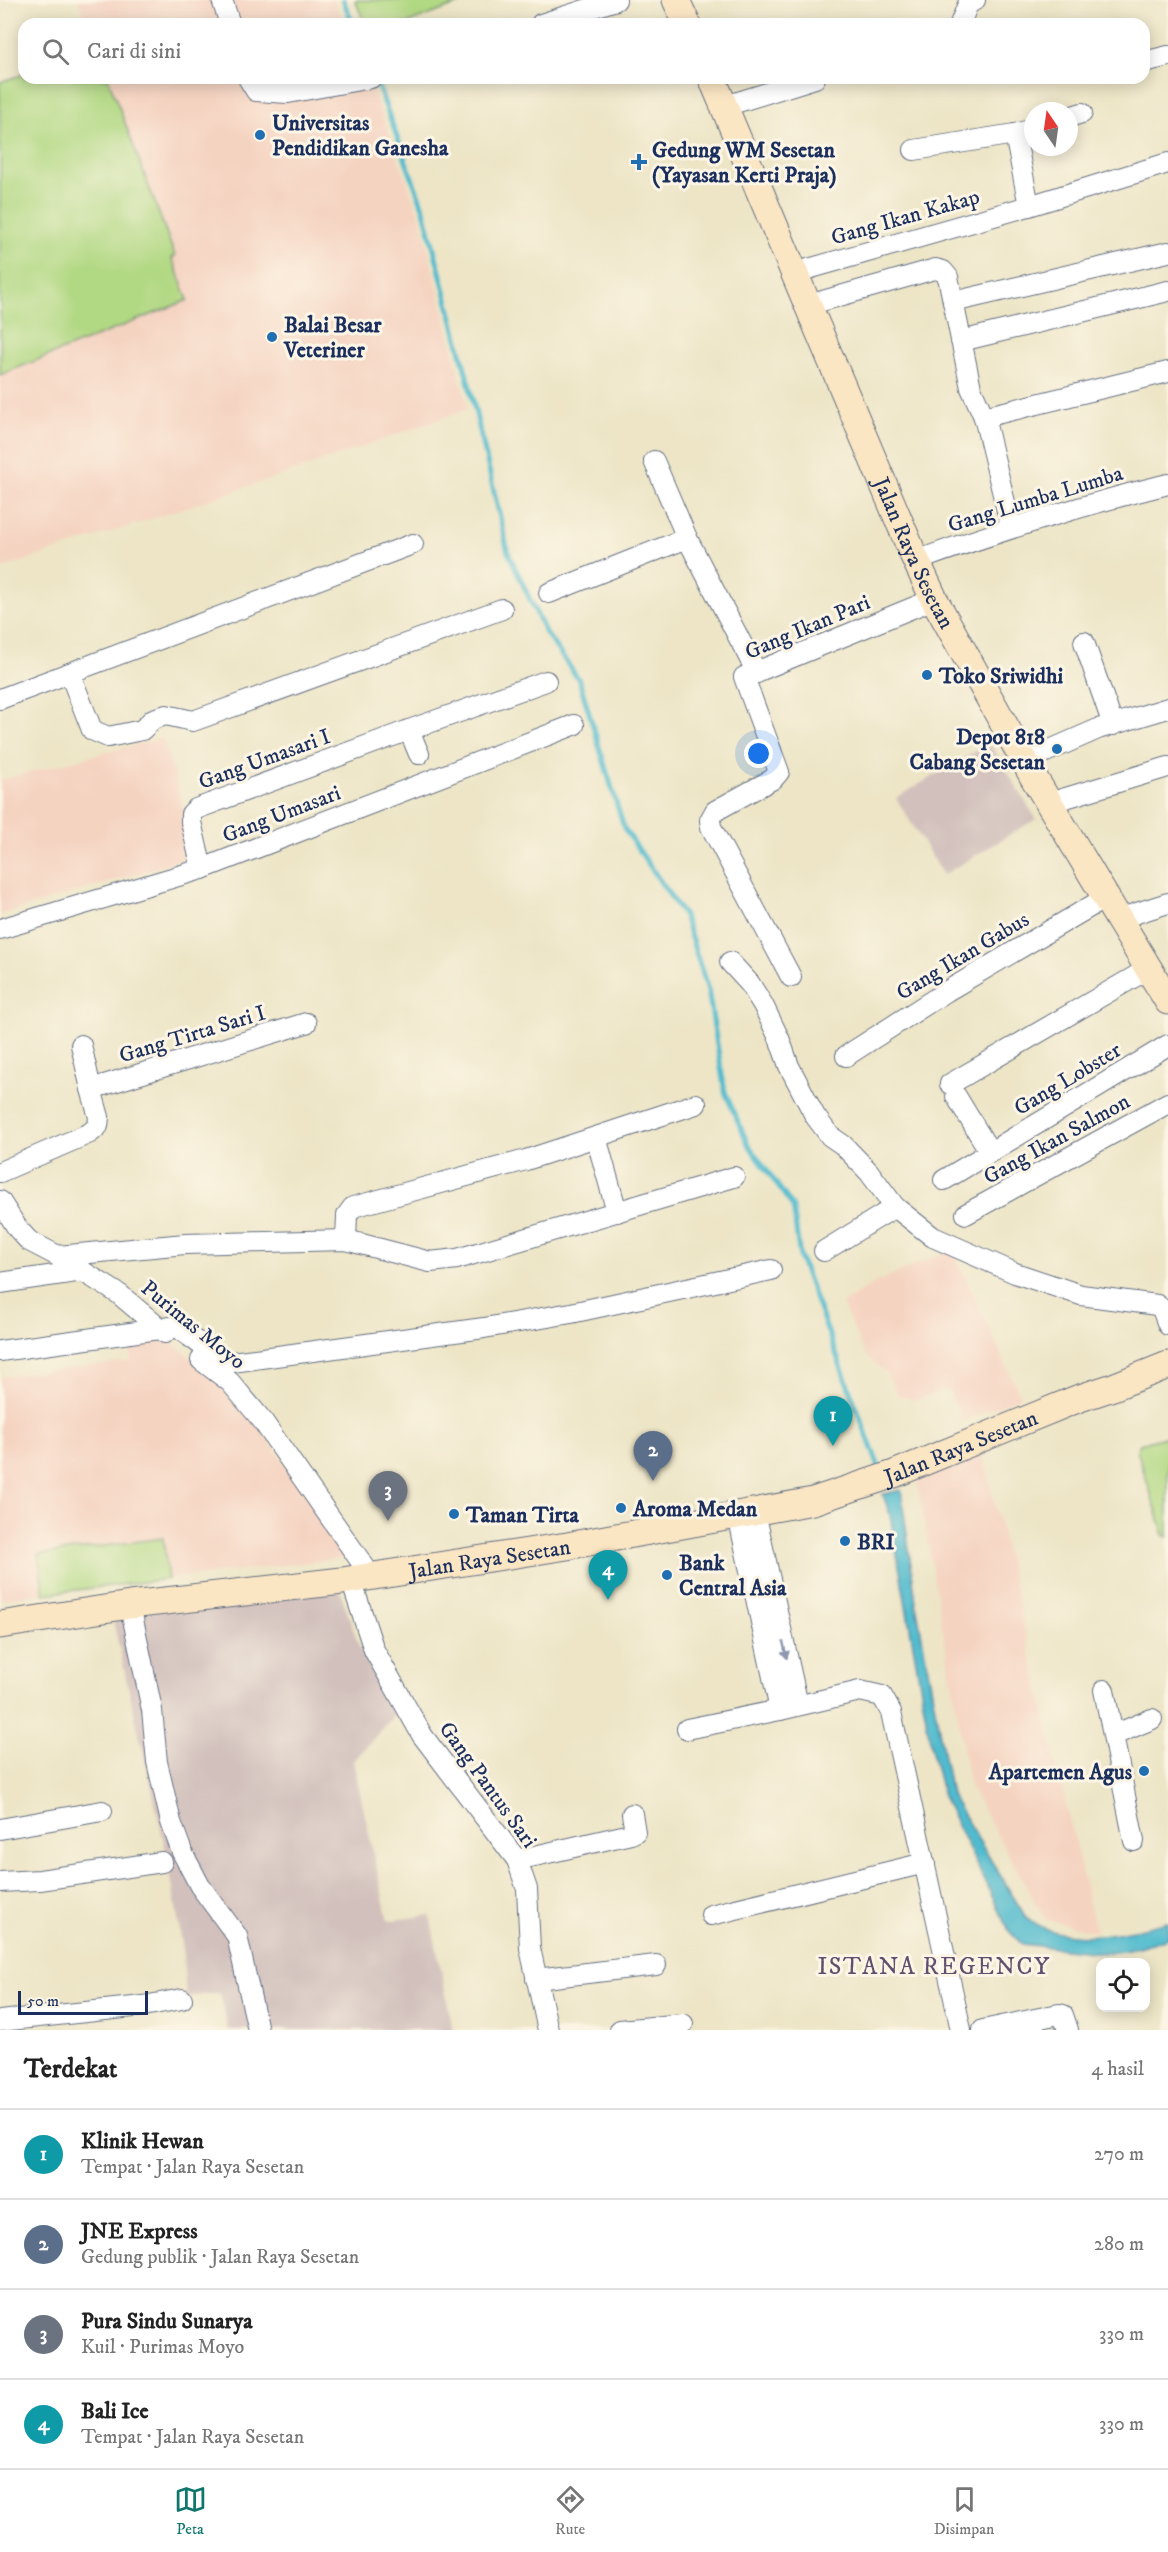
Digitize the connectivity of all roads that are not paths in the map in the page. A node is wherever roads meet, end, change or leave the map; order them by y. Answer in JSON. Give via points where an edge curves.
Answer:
{"nodes":[{"id":1,"x":222,"y":0,"type":"edge"},
{"id":2,"x":616,"y":0,"type":"edge"},
{"id":3,"x":676,"y":0,"type":"edge"},
{"id":4,"x":975,"y":0,"type":"edge"},
{"id":5,"x":228,"y":18,"type":"edge"},
{"id":6,"x":560,"y":18,"type":"edge"},
{"id":7,"x":684,"y":18,"type":"edge"},
{"id":8,"x":962,"y":18,"type":"edge"},
{"id":9,"x":1168,"y":56,"type":"edge"},
{"id":10,"x":1150,"y":60,"type":"edge"},
{"id":11,"x":252,"y":84,"type":"edge"},
{"id":12,"x":340,"y":84,"type":"edge"},
{"id":13,"x":715,"y":84,"type":"edge"},
{"id":14,"x":796,"y":84,"type":"edge"},
{"id":15,"x":725,"y":106,"type":"junction"},
{"id":16,"x":1024,"y":132,"type":"edge"},
{"id":17,"x":914,"y":150,"type":"dead end"},
{"id":18,"x":1026,"y":156,"type":"edge"},
{"id":19,"x":1168,"y":164,"type":"edge"},
{"id":20,"x":1029,"y":206,"type":"junction"},
{"id":21,"x":1168,"y":252,"type":"edge"},
{"id":22,"x":794,"y":273,"type":"junction"},
{"id":23,"x":1168,"y":291,"type":"edge"},
{"id":24,"x":953,"y":302,"type":"junction"},
{"id":25,"x":808,"y":305,"type":"junction"},
{"id":26,"x":961,"y":341,"type":"junction"},
{"id":27,"x":1168,"y":372,"type":"edge"},
{"id":28,"x":984,"y":417,"type":"junction"},
{"id":29,"x":654,"y":461,"type":"dead end"},
{"id":30,"x":1168,"y":484,"type":"edge"},
{"id":31,"x":1011,"y":527,"type":"junction"},
{"id":32,"x":687,"y":538,"type":"junction"},
{"id":33,"x":413,"y":544,"type":"dead end"},
{"id":34,"x":916,"y":561,"type":"junction"},
{"id":35,"x":549,"y":593,"type":"dead end"},
{"id":36,"x":934,"y":599,"type":"junction"},
{"id":37,"x":502,"y":609,"type":"dead end"},
{"id":38,"x":1084,"y":642,"type":"dead end"},
{"id":39,"x":757,"y":673,"type":"junction"},
{"id":40,"x":70,"y":674,"type":"junction"},
{"id":41,"x":546,"y":681,"type":"dead end"},
{"id":42,"x":0,"y":699,"type":"edge"},
{"id":43,"x":1168,"y":708,"type":"edge"},
{"id":44,"x":574,"y":725,"type":"dead end"},
{"id":45,"x":1113,"y":725,"type":"junction"},
{"id":46,"x":409,"y":730,"type":"junction"},
{"id":47,"x":419,"y":754,"type":"dead end"},
{"id":48,"x":1025,"y":761,"type":"junction"},
{"id":49,"x":1168,"y":767,"type":"edge"},
{"id":50,"x":1049,"y":803,"type":"junction"},
{"id":51,"x":202,"y":869,"type":"junction"},
{"id":52,"x":1168,"y":903,"type":"edge"},
{"id":53,"x":1112,"y":908,"type":"junction"},
{"id":54,"x":0,"y":928,"type":"edge"},
{"id":55,"x":730,"y":962,"type":"dead end"},
{"id":56,"x":1148,"y":969,"type":"junction"},
{"id":57,"x":792,"y":977,"type":"dead end"},
{"id":58,"x":1168,"y":1001,"type":"edge"},
{"id":59,"x":306,"y":1023,"type":"dead end"},
{"id":60,"x":81,"y":1045,"type":"dead end"},
{"id":61,"x":1168,"y":1045,"type":"edge"},
{"id":62,"x":846,"y":1056,"type":"dead end"},
{"id":63,"x":91,"y":1089,"type":"junction"},
{"id":64,"x":1168,"y":1103,"type":"edge"},
{"id":65,"x":696,"y":1104,"type":"dead end"},
{"id":66,"x":596,"y":1137,"type":"junction"},
{"id":67,"x":990,"y":1152,"type":"junction"},
{"id":68,"x":0,"y":1172,"type":"edge"},
{"id":69,"x":734,"y":1177,"type":"dead end"},
{"id":70,"x":944,"y":1180,"type":"dead end"},
{"id":71,"x":0,"y":1201,"type":"edge"},
{"id":72,"x":895,"y":1207,"type":"junction"},
{"id":73,"x":617,"y":1212,"type":"junction"},
{"id":74,"x":966,"y":1214,"type":"dead end"},
{"id":75,"x":346,"y":1240,"type":"junction"},
{"id":76,"x":824,"y":1251,"type":"dead end"},
{"id":77,"x":58,"y":1256,"type":"junction"},
{"id":78,"x":771,"y":1270,"type":"dead end"},
{"id":79,"x":83,"y":1271,"type":"junction"},
{"id":80,"x":0,"y":1283,"type":"edge"},
{"id":81,"x":1168,"y":1324,"type":"edge"},
{"id":82,"x":159,"y":1329,"type":"junction"},
{"id":83,"x":0,"y":1351,"type":"edge"},
{"id":84,"x":1168,"y":1365,"type":"edge"},
{"id":85,"x":746,"y":1513,"type":"junction"},
{"id":86,"x":361,"y":1578,"type":"junction"},
{"id":87,"x":130,"y":1605,"type":"junction"},
{"id":88,"x":0,"y":1625,"type":"edge"},
{"id":89,"x":1104,"y":1690,"type":"dead end"},
{"id":90,"x":789,"y":1708,"type":"junction"},
{"id":91,"x":1152,"y":1719,"type":"dead end"},
{"id":92,"x":687,"y":1729,"type":"dead end"},
{"id":93,"x":1114,"y":1735,"type":"junction"},
{"id":94,"x":102,"y":1811,"type":"dead end"},
{"id":95,"x":632,"y":1814,"type":"dead end"},
{"id":96,"x":0,"y":1829,"type":"edge"},
{"id":97,"x":1134,"y":1841,"type":"dead end"},
{"id":98,"x":517,"y":1860,"type":"junction"},
{"id":99,"x":162,"y":1862,"type":"dead end"},
{"id":100,"x":925,"y":1863,"type":"junction"},
{"id":101,"x":0,"y":1882,"type":"edge"},
{"id":102,"x":711,"y":1915,"type":"dead end"},
{"id":103,"x":656,"y":1965,"type":"dead end"},
{"id":104,"x":536,"y":1979,"type":"junction"},
{"id":105,"x":182,"y":1999,"type":"dead end"},
{"id":106,"x":0,"y":2021,"type":"edge"},
{"id":107,"x":683,"y":2024,"type":"dead end"},
{"id":108,"x":258,"y":2030,"type":"edge"},
{"id":109,"x":548,"y":2030,"type":"edge"},
{"id":110,"x":620,"y":2030,"type":"edge"},
{"id":111,"x":961,"y":2030,"type":"edge"},
{"id":112,"x":982,"y":2030,"type":"edge"},
{"id":113,"x":1068,"y":2030,"type":"edge"}],
"edges":[{"from":1,"to":5,"type":"street"},
{"from":2,"to":6,"type":"street"},
{"from":3,"to":7,"type":"main road"},
{"from":4,"to":8,"type":"street","via":[[968,4]]},
{"from":9,"to":10,"type":"street"},
{"from":11,"to":12,"type":"street","via":[[256,91],[271,93]]},
{"from":13,"to":15,"type":"main road","name":"Jalan Raya Sesetan"},
{"from":14,"to":15,"type":"street"},
{"from":15,"to":22,"type":"main road","name":"Jalan Raya Sesetan"},
{"from":16,"to":17,"type":"street"},
{"from":18,"to":20,"type":"street"},
{"from":19,"to":20,"type":"street","name":"Gang Ikan Kakap"},
{"from":20,"to":22,"type":"street","name":"Gang Ikan Kakap"},
{"from":21,"to":24,"type":"street"},
{"from":22,"to":25,"type":"main road","name":"Jalan Raya Sesetan"},
{"from":23,"to":26,"type":"street"},
{"from":24,"to":25,"type":"street","via":[[948,277],[935,269]]},
{"from":24,"to":26,"type":"street"},
{"from":25,"to":34,"type":"main road","name":"Jalan Raya Sesetan"},
{"from":26,"to":28,"type":"street","via":[[971,388]]},
{"from":27,"to":28,"type":"street"},
{"from":28,"to":31,"type":"street"},
{"from":29,"to":32,"type":"street"},
{"from":30,"to":31,"type":"street","name":"Gang Lumba Lumba"},
{"from":31,"to":34,"type":"street","name":"Gang Lumba Lumba"},
{"from":32,"to":35,"type":"street"},
{"from":32,"to":39,"type":"street"},
{"from":33,"to":40,"type":"street"},
{"from":34,"to":36,"type":"main road","name":"Jalan Raya Sesetan"},
{"from":36,"to":39,"type":"street","name":"Gang Ikan Pari"},
{"from":36,"to":48,"type":"main road","name":"Jalan Raya Sesetan"},
{"from":37,"to":40,"type":"street","via":[[193,721],[166,715],[153,719],[142,730],[108,737],[92,730]]},
{"from":38,"to":45,"type":"street"},
{"from":39,"to":57,"type":"street","name":"Gang Ikan Pari","via":[[744,677],[779,772],[715,811],[710,820]]},
{"from":40,"to":42,"type":"street"},
{"from":41,"to":46,"type":"street","name":"Gang Umasari I"},
{"from":43,"to":45,"type":"street"},
{"from":44,"to":51,"type":"street","name":"Gang Umasari"},
{"from":45,"to":48,"type":"street"},
{"from":46,"to":47,"type":"street"},
{"from":46,"to":51,"type":"street","name":"Gang Umasari I","via":[[196,809],[190,822]]},
{"from":48,"to":50,"type":"main road","name":"Jalan Raya Sesetan"},
{"from":49,"to":50,"type":"street"},
{"from":50,"to":53,"type":"main road","name":"Jalan Raya Sesetan"},
{"from":51,"to":54,"type":"street","name":"Gang Umasari"},
{"from":52,"to":53,"type":"street","name":"Gang Ikan Gabus"},
{"from":53,"to":56,"type":"main road","name":"Jalan Raya Sesetan"},
{"from":53,"to":62,"type":"street","name":"Gang Ikan Gabus","via":[[947,991]]},
{"from":55,"to":72,"type":"street","via":[[763,1005],[815,1116],[830,1136],[869,1172]]},
{"from":56,"to":58,"type":"main road","name":"Jalan Raya Sesetan"},
{"from":56,"to":67,"type":"street","via":[[953,1090]]},
{"from":59,"to":63,"type":"street","name":"Gang Tirta Sari I"},
{"from":60,"to":63,"type":"street"},
{"from":61,"to":67,"type":"street","name":"Gang Lobster"},
{"from":63,"to":68,"type":"street","via":[[98,1126]]},
{"from":64,"to":74,"type":"street","name":"Gang Ikan Salmon"},
{"from":65,"to":66,"type":"street"},
{"from":66,"to":73,"type":"street"},
{"from":66,"to":75,"type":"street","via":[[353,1207],[346,1215]]},
{"from":67,"to":70,"type":"street","name":"Gang Lobster"},
{"from":69,"to":73,"type":"street"},
{"from":71,"to":77,"type":"street","name":"Purimas Moyo","via":[[29,1241]]},
{"from":72,"to":76,"type":"street"},
{"from":72,"to":81,"type":"street","via":[[933,1237],[986,1262],[1081,1295],[1157,1305]]},
{"from":73,"to":75,"type":"street","via":[[457,1259],[430,1262]]},
{"from":75,"to":77,"type":"street","via":[[185,1244]]},
{"from":77,"to":79,"type":"street","name":"Purimas Moyo"},
{"from":78,"to":82,"type":"street","via":[[571,1313],[232,1362],[225,1362],[175,1326]]},
{"from":79,"to":80,"type":"street"},
{"from":79,"to":82,"type":"street","name":"Purimas Moyo","via":[[119,1294]]},
{"from":82,"to":83,"type":"street"},
{"from":82,"to":86,"type":"street","name":"Purimas Moyo","via":[[231,1382],[262,1420]]},
{"from":84,"to":85,"type":"main road","name":"Jalan Raya Sesetan","via":[[883,1477],[813,1501]]},
{"from":85,"to":86,"type":"main road","name":"Jalan Raya Sesetan"},
{"from":85,"to":90,"type":"street"},
{"from":86,"to":87,"type":"main road","name":"Jalan Raya Sesetan"},
{"from":86,"to":98,"type":"street","name":"Gang Pantus Sari","via":[[374,1650],[423,1735]]},
{"from":87,"to":88,"type":"main road","name":"Jalan Raya Sesetan"},
{"from":87,"to":108,"type":"street","via":[[152,1710],[156,1762],[171,1822],[200,1886],[237,1936]]},
{"from":89,"to":93,"type":"street"},
{"from":90,"to":92,"type":"street"},
{"from":90,"to":100,"type":"street","via":[[860,1691],[882,1696],[891,1712]]},
{"from":91,"to":93,"type":"street"},
{"from":93,"to":97,"type":"street"},
{"from":94,"to":96,"type":"street"},
{"from":95,"to":98,"type":"street","via":[[636,1828],[631,1834]]},
{"from":98,"to":104,"type":"street","name":"Gang Pantus Sari","via":[[527,1889]]},
{"from":99,"to":101,"type":"street"},
{"from":100,"to":102,"type":"street"},
{"from":100,"to":111,"type":"street"},
{"from":103,"to":104,"type":"street"},
{"from":104,"to":109,"type":"street","name":"Gang Pantus Sari"},
{"from":105,"to":106,"type":"street"},
{"from":107,"to":110,"type":"street"},
{"from":112,"to":113,"type":"street","via":[[1059,2014]]}]}
